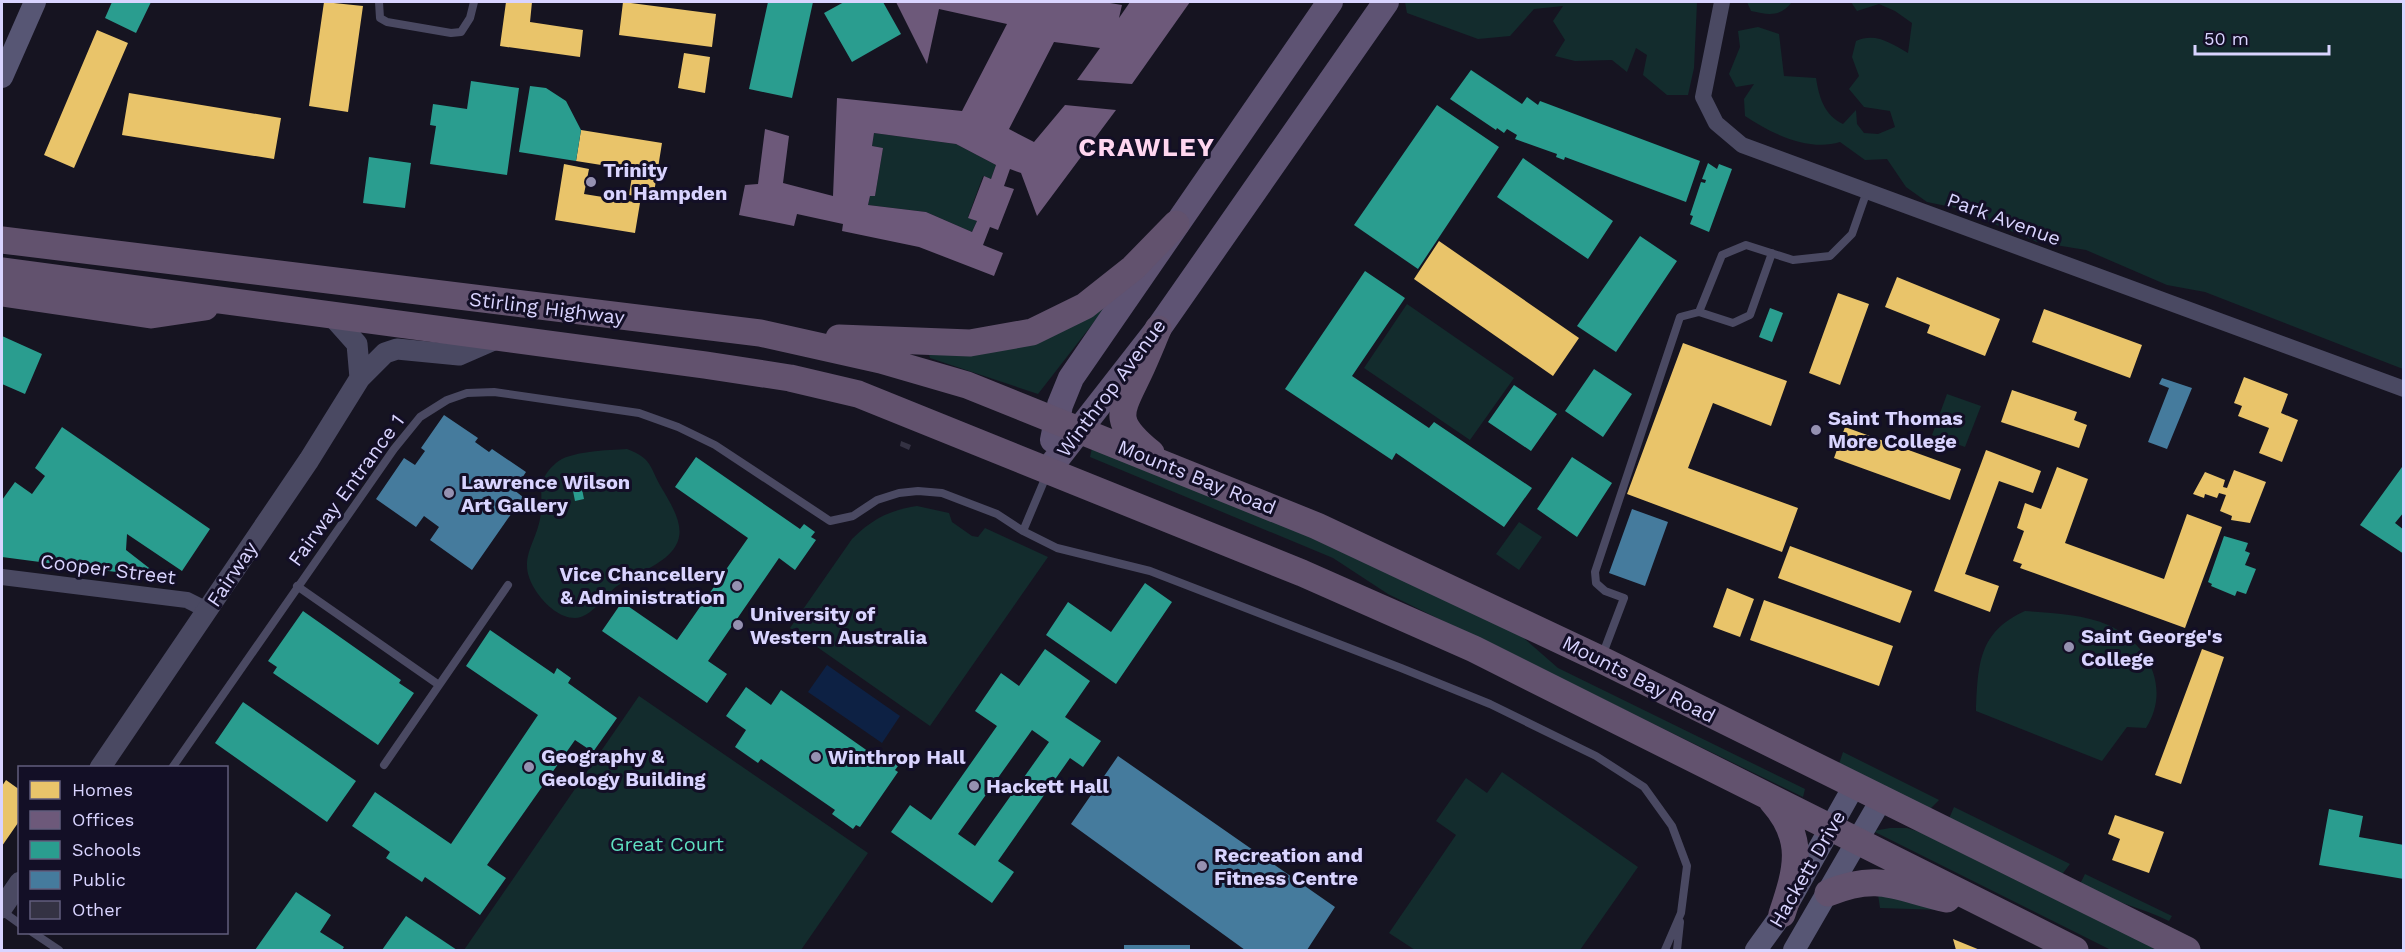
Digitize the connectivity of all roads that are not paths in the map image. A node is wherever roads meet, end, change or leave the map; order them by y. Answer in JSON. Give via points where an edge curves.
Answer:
{"nodes":[{"id":1,"x":35,"y":2,"type":"edge"},
{"id":2,"x":380,"y":2,"type":"edge"},
{"id":3,"x":474,"y":2,"type":"edge"},
{"id":4,"x":1330,"y":2,"type":"edge"},
{"id":5,"x":1386,"y":2,"type":"edge"},
{"id":6,"x":1722,"y":2,"type":"edge"},
{"id":7,"x":2,"y":77,"type":"edge"},
{"id":8,"x":1867,"y":191,"type":"junction"},
{"id":9,"x":1176,"y":224,"type":"junction"},
{"id":10,"x":2,"y":228,"type":"edge"},
{"id":11,"x":14,"y":242,"type":"edge"},
{"id":12,"x":1772,"y":253,"type":"junction"},
{"id":13,"x":2,"y":271,"type":"edge"},
{"id":14,"x":2,"y":293,"type":"edge"},
{"id":15,"x":239,"y":303,"type":"junction"},
{"id":16,"x":1699,"y":312,"type":"junction"},
{"id":17,"x":332,"y":316,"type":"junction"},
{"id":18,"x":1158,"y":329,"type":"junction"},
{"id":19,"x":760,"y":333,"type":"junction"},
{"id":20,"x":498,"y":338,"type":"junction"},
{"id":21,"x":360,"y":378,"type":"junction"},
{"id":22,"x":2403,"y":389,"type":"edge"},
{"id":23,"x":1069,"y":425,"type":"junction"},
{"id":24,"x":1161,"y":461,"type":"junction"},
{"id":25,"x":1048,"y":470,"type":"junction"},
{"id":26,"x":1023,"y":531,"type":"junction"},
{"id":27,"x":2,"y":578,"type":"edge"},
{"id":28,"x":508,"y":585,"type":"dead end"},
{"id":29,"x":297,"y":586,"type":"junction"},
{"id":30,"x":207,"y":610,"type":"junction"},
{"id":31,"x":1600,"y":659,"type":"junction"},
{"id":32,"x":439,"y":685,"type":"junction"},
{"id":33,"x":384,"y":765,"type":"dead end"},
{"id":34,"x":103,"y":766,"type":"edge"},
{"id":35,"x":173,"y":766,"type":"edge"},
{"id":36,"x":1854,"y":786,"type":"junction"},
{"id":37,"x":1769,"y":798,"type":"junction"},
{"id":38,"x":1881,"y":800,"type":"junction"},
{"id":39,"x":1832,"y":829,"type":"junction"},
{"id":40,"x":1857,"y":841,"type":"junction"},
{"id":41,"x":13,"y":883,"type":"edge"},
{"id":42,"x":1828,"y":893,"type":"junction"},
{"id":43,"x":2,"y":907,"type":"edge"},
{"id":44,"x":1989,"y":908,"type":"junction"},
{"id":45,"x":1681,"y":913,"type":"junction"},
{"id":46,"x":1782,"y":914,"type":"junction"},
{"id":47,"x":18,"y":922,"type":"edge"},
{"id":48,"x":34,"y":934,"type":"edge"},
{"id":49,"x":59,"y":951,"type":"edge"},
{"id":50,"x":1665,"y":951,"type":"edge"},
{"id":51,"x":1677,"y":951,"type":"edge"},
{"id":52,"x":1756,"y":951,"type":"edge"},
{"id":53,"x":1794,"y":951,"type":"edge"},
{"id":54,"x":2075,"y":951,"type":"edge"},
{"id":55,"x":2187,"y":951,"type":"edge"}],
"edges":[{"from":1,"to":7,"type":"main road"},
{"from":2,"to":3,"type":"lane","via":[[380,18],[387,22],[451,33],[461,32]]},
{"from":4,"to":9,"type":"main road","name":"Winthrop Avenue"},
{"from":5,"to":18,"type":"main road","name":"Winthrop Avenue"},
{"from":6,"to":8,"type":"street","name":"Park Avenue","via":[[1703,97],[1716,123],[1742,145]]},
{"from":8,"to":12,"type":"lane","via":[[1852,234],[1830,256],[1793,260]]},
{"from":8,"to":22,"type":"street","name":"Park Avenue"},
{"from":9,"to":19,"type":"highway","via":[[1133,268],[1085,306],[1032,332],[960,343]]},
{"from":9,"to":23,"type":"main road","name":"Winthrop Avenue","via":[[1071,378],[1060,405]]},
{"from":10,"to":11,"type":"highway"},
{"from":11,"to":19,"type":"highway","name":"Stirling Highway"},
{"from":12,"to":16,"type":"lane","via":[[1746,245],[1722,255]]},
{"from":12,"to":16,"type":"lane","via":[[1750,315],[1733,323]]},
{"from":13,"to":15,"type":"highway","name":"Stirling Highway"},
{"from":14,"to":15,"type":"highway","via":[[151,315]]},
{"from":15,"to":17,"type":"highway","name":"Stirling Highway"},
{"from":16,"to":31,"type":"lane","via":[[1680,317],[1595,572],[1596,583],[1624,598]]},
{"from":17,"to":20,"type":"highway","name":"Stirling Highway"},
{"from":17,"to":21,"type":"street","via":[[357,344]]},
{"from":18,"to":23,"type":"main road","name":"Winthrop Avenue"},
{"from":18,"to":24,"type":"highway","via":[[1124,399],[1122,417],[1134,437]]},
{"from":19,"to":23,"type":"highway","name":"Stirling Highway","via":[[926,372]]},
{"from":20,"to":21,"type":"street","name":"Fairway","via":[[459,355],[397,349],[385,353]]},
{"from":20,"to":25,"type":"highway","name":"Stirling Highway","via":[[726,368],[858,394]]},
{"from":21,"to":30,"type":"street","name":"Fairway"},
{"from":23,"to":24,"type":"highway","name":"Mounts Bay Road"},
{"from":23,"to":25,"type":"main road","name":"Winthrop Avenue"},
{"from":24,"to":31,"type":"highway","name":"Mounts Bay Road","via":[[1317,526]]},
{"from":25,"to":26,"type":"lane"},
{"from":25,"to":37,"type":"highway","via":[[1302,573],[1474,649]]},
{"from":26,"to":29,"type":"lane","name":"Fairway Entrance 1","via":[[997,514],[942,493],[918,491],[877,500],[853,516],[830,521],[715,445],[669,423],[596,405],[494,392],[467,393],[420,417]]},
{"from":26,"to":45,"type":"lane","name":"Fairway Entrance 1","via":[[1057,548],[1150,571],[1401,668],[1490,704],[1596,756],[1644,787],[1672,826],[1687,866]]},
{"from":27,"to":30,"type":"street","name":"Cooper Street","via":[[187,600]]},
{"from":28,"to":32,"type":"lane"},
{"from":29,"to":32,"type":"lane"},
{"from":29,"to":35,"type":"lane","name":"Fairway Entrance 1"},
{"from":30,"to":34,"type":"street","name":"Fairway"},
{"from":31,"to":36,"type":"highway","name":"Mounts Bay Road"},
{"from":32,"to":33,"type":"lane"},
{"from":36,"to":38,"type":"highway","name":"Mounts Bay Road"},
{"from":36,"to":39,"type":"main road","name":"Hackett Drive"},
{"from":37,"to":39,"type":"highway"},
{"from":37,"to":46,"type":"highway","via":[[1790,824],[1795,842],[1793,880]]},
{"from":38,"to":40,"type":"main road","name":"Hackett Drive"},
{"from":38,"to":55,"type":"highway","name":"Mounts Bay Road"},
{"from":39,"to":40,"type":"highway"},
{"from":39,"to":46,"type":"main road","name":"Hackett Drive"},
{"from":40,"to":42,"type":"main road","name":"Hackett Drive"},
{"from":40,"to":44,"type":"highway"},
{"from":41,"to":43,"type":"street"},
{"from":42,"to":44,"type":"highway","via":[[1853,883],[1885,882]]},
{"from":42,"to":53,"type":"main road","name":"Hackett Drive"},
{"from":43,"to":47,"type":"lane"},
{"from":44,"to":54,"type":"highway"},
{"from":45,"to":50,"type":"lane"},
{"from":45,"to":51,"type":"lane"},
{"from":46,"to":52,"type":"main road","name":"Hackett Drive"},
{"from":48,"to":49,"type":"lane"}]}
